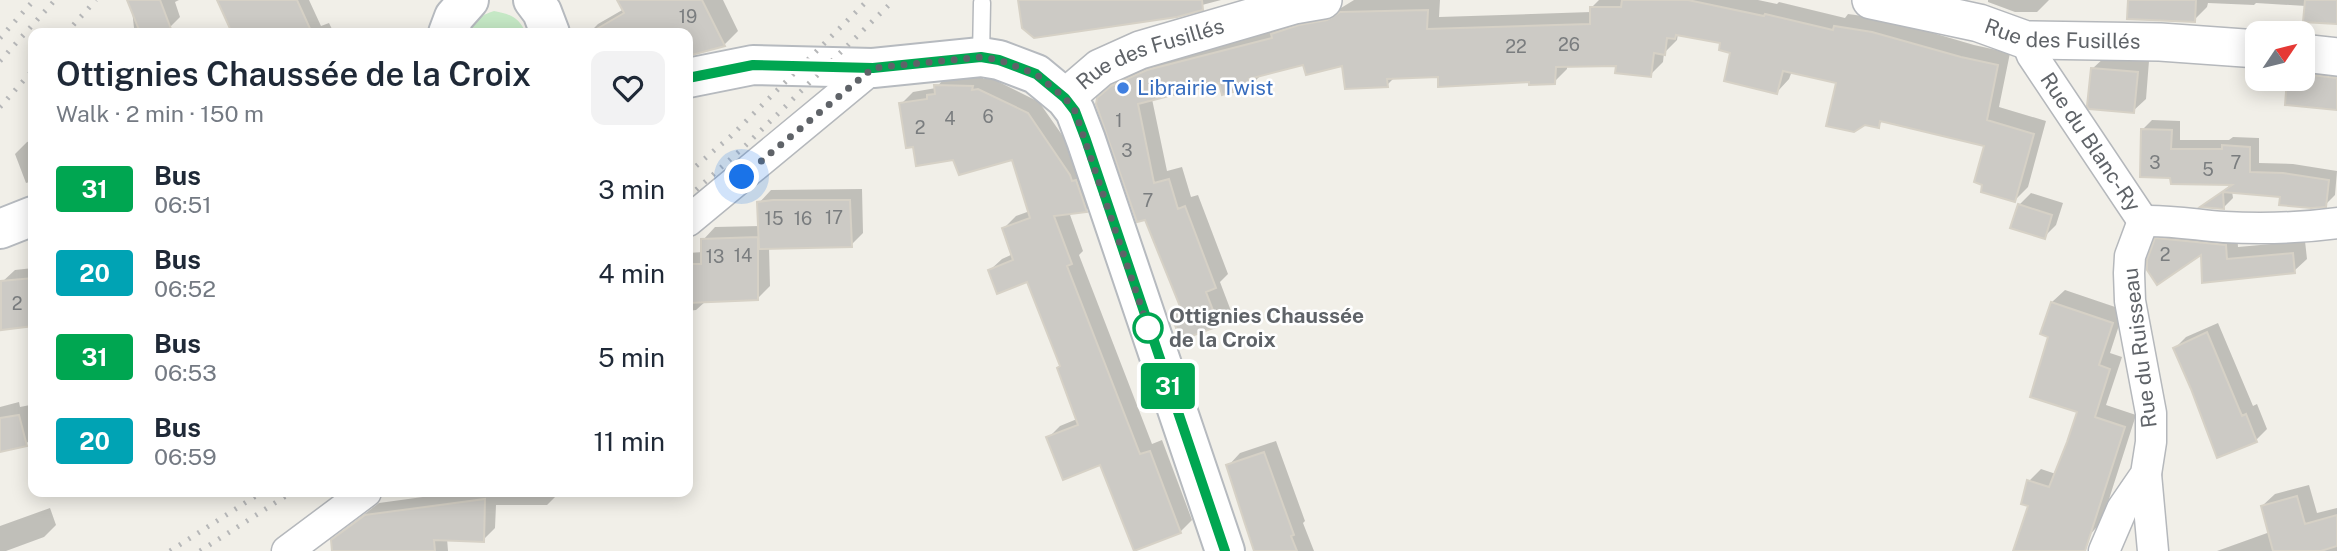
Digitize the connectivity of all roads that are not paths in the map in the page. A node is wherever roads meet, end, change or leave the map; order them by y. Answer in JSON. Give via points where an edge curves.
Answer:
{"nodes":[{"id":1,"x":470,"y":0,"type":"edge"},
{"id":2,"x":1322,"y":0,"type":"edge"},
{"id":3,"x":1871,"y":0,"type":"edge"},
{"id":4,"x":982,"y":3,"type":"dead end"},
{"id":5,"x":450,"y":28,"type":"edge"},
{"id":6,"x":2026,"y":40,"type":"junction"},
{"id":7,"x":2245,"y":48,"type":"edge"},
{"id":8,"x":2315,"y":54,"type":"edge"},
{"id":9,"x":981,"y":57,"type":"junction"},
{"id":10,"x":2337,"y":57,"type":"edge"},
{"id":11,"x":873,"y":68,"type":"junction"},
{"id":12,"x":693,"y":77,"type":"edge"},
{"id":13,"x":1065,"y":98,"type":"junction"},
{"id":14,"x":693,"y":217,"type":"edge"},
{"id":15,"x":28,"y":218,"type":"edge"},
{"id":16,"x":2143,"y":221,"type":"junction"},
{"id":17,"x":2337,"y":223,"type":"edge"},
{"id":18,"x":0,"y":229,"type":"edge"},
{"id":19,"x":2146,"y":474,"type":"junction"},
{"id":20,"x":360,"y":497,"type":"edge"},
{"id":21,"x":301,"y":547,"type":"edge"},
{"id":22,"x":1224,"y":551,"type":"edge"},
{"id":23,"x":2104,"y":551,"type":"edge"},
{"id":24,"x":2153,"y":551,"type":"edge"}],
"edges":[{"from":1,"to":5,"type":"main road"},
{"from":2,"to":13,"type":"street","name":"Rue des Fusillés","via":[[1140,50],[1100,68]]},
{"from":3,"to":6,"type":"street","name":"Rue des Fusillés","via":[[1979,18]]},
{"from":4,"to":9,"type":"lane"},
{"from":6,"to":7,"type":"street","name":"Rue des Fusillés"},
{"from":6,"to":16,"type":"street","name":"Rue du Blanc-Ry"},
{"from":8,"to":10,"type":"street"},
{"from":9,"to":11,"type":"main road"},
{"from":9,"to":13,"type":"main road","via":[[1036,74]]},
{"from":11,"to":12,"type":"main road","via":[[753,65]]},
{"from":11,"to":14,"type":"street"},
{"from":13,"to":22,"type":"main road","via":[[1086,140]]},
{"from":15,"to":18,"type":"main road"},
{"from":16,"to":17,"type":"street","name":"Rue du Blanc-Ry","via":[[2270,228]]},
{"from":16,"to":19,"type":"street","name":"Rue du Ruisseau","via":[[2129,273],[2151,413]]},
{"from":19,"to":23,"type":"street","name":"Rue du Ruisseau","via":[[2122,509]]},
{"from":19,"to":24,"type":"street"},
{"from":20,"to":21,"type":"street"}]}
